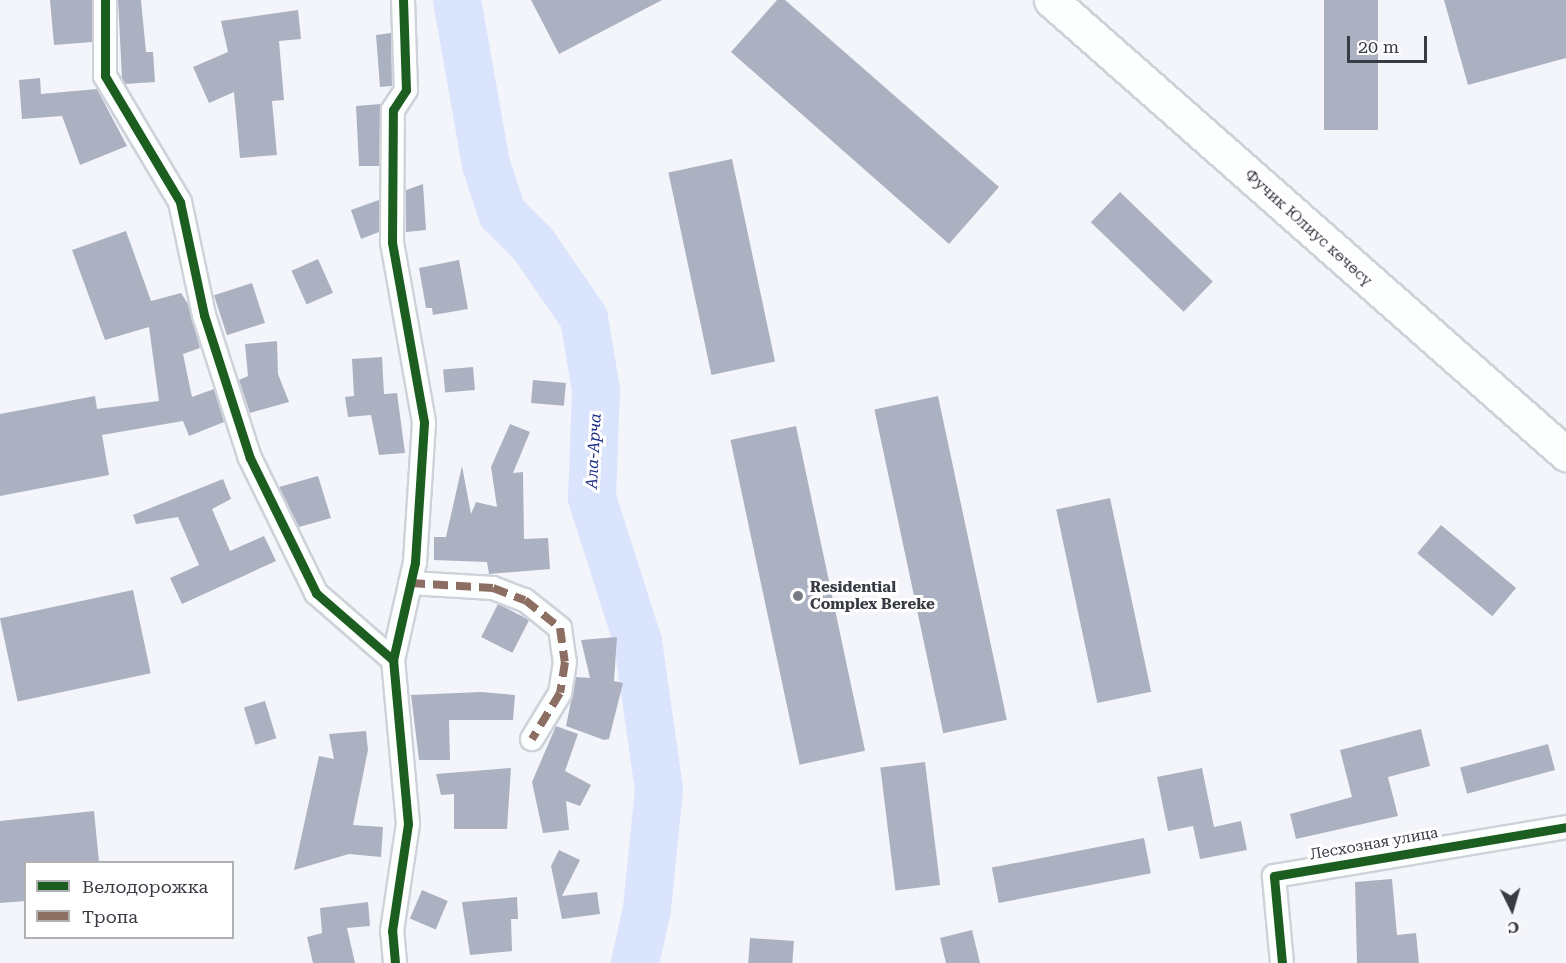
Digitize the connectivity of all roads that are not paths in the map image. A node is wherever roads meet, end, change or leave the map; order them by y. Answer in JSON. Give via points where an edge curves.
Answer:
{"nodes":[{"id":1,"x":105,"y":0,"type":"edge"},
{"id":2,"x":404,"y":0,"type":"edge"},
{"id":3,"x":1051,"y":0,"type":"edge"},
{"id":4,"x":1566,"y":454,"type":"edge"},
{"id":5,"x":410,"y":583,"type":"junction"},
{"id":6,"x":393,"y":660,"type":"junction"},
{"id":7,"x":532,"y":739,"type":"dead end"},
{"id":8,"x":1566,"y":826,"type":"edge"},
{"id":9,"x":395,"y":963,"type":"edge"},
{"id":10,"x":1282,"y":963,"type":"edge"}],
"edges":[{"from":1,"to":6,"type":"street","via":[[105,76],[180,202],[204,315],[250,458],[315,593]]},
{"from":2,"to":5,"type":"street","via":[[406,90],[393,110],[392,242],[424,422]]},
{"from":3,"to":4,"type":"main road","name":"Фучик Юлиус көчөсү"},
{"from":5,"to":6,"type":"street"},
{"from":5,"to":7,"type":"street","via":[[493,588],[525,600],[560,628],[565,662],[560,693]]},
{"from":6,"to":9,"type":"street","via":[[408,824],[392,931]]},
{"from":8,"to":10,"type":"street","name":"Лесхозная улица","via":[[1274,876]]}]}
